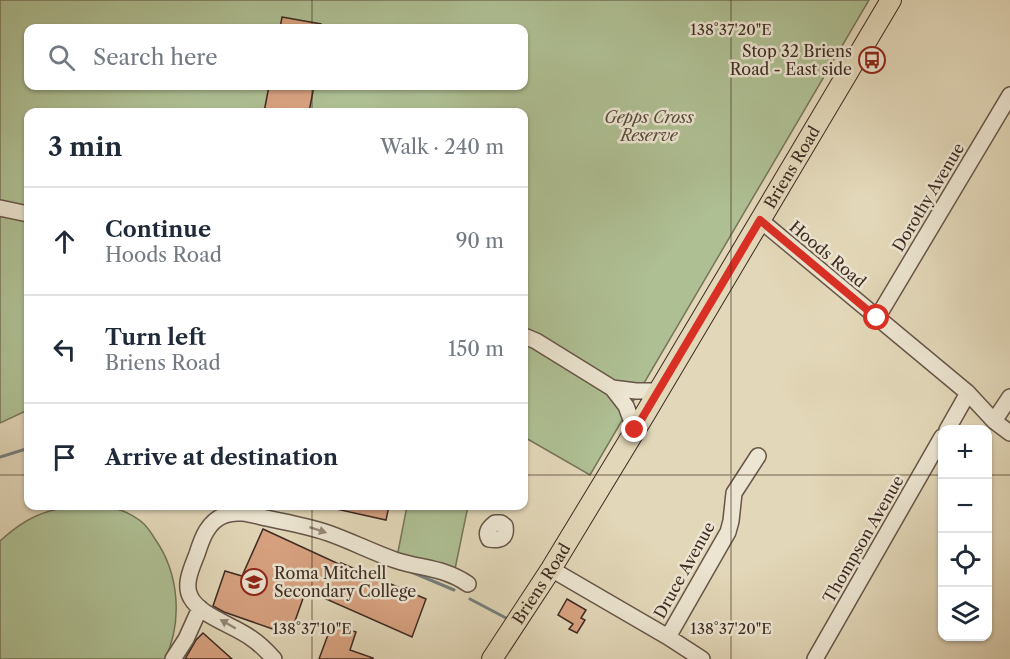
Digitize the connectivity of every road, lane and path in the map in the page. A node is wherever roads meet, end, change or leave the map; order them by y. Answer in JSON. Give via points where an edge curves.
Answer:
{"nodes":[{"id":1,"x":891,"y":0,"type":"edge"},
{"id":2,"x":1010,"y":95,"type":"edge"},
{"id":3,"x":0,"y":208,"type":"edge"},
{"id":4,"x":24,"y":213,"type":"edge"},
{"id":5,"x":760,"y":220,"type":"junction"},
{"id":6,"x":877,"y":318,"type":"junction"},
{"id":7,"x":528,"y":338,"type":"edge"},
{"id":8,"x":612,"y":388,"type":"junction"},
{"id":9,"x":658,"y":391,"type":"junction"},
{"id":10,"x":968,"y":393,"type":"junction"},
{"id":11,"x":1010,"y":396,"type":"edge"},
{"id":12,"x":994,"y":421,"type":"junction"},
{"id":13,"x":949,"y":425,"type":"edge"},
{"id":14,"x":635,"y":430,"type":"junction"},
{"id":15,"x":1010,"y":433,"type":"edge"},
{"id":16,"x":938,"y":444,"type":"edge"},
{"id":17,"x":758,"y":456,"type":"dead end"},
{"id":18,"x":550,"y":570,"type":"junction"},
{"id":19,"x":468,"y":584,"type":"dead end"},
{"id":20,"x":200,"y":608,"type":"junction"},
{"id":21,"x":668,"y":637,"type":"junction"},
{"id":22,"x":498,"y":653,"type":"edge"},
{"id":23,"x":173,"y":659,"type":"edge"},
{"id":24,"x":274,"y":659,"type":"edge"},
{"id":25,"x":702,"y":659,"type":"edge"},
{"id":26,"x":815,"y":659,"type":"edge"}],
"edges":[{"from":1,"to":5,"type":"main road","name":"Briens Road"},
{"from":2,"to":6,"type":"street","name":"Dorothy Avenue"},
{"from":3,"to":4,"type":"street"},
{"from":5,"to":6,"type":"street","name":"Hoods Road"},
{"from":5,"to":9,"type":"main road","name":"Briens Road"},
{"from":6,"to":10,"type":"street","name":"Hoods Road"},
{"from":7,"to":8,"type":"street"},
{"from":8,"to":9,"type":"street"},
{"from":8,"to":14,"type":"street","via":[[626,406]]},
{"from":9,"to":14,"type":"main road","name":"Briens Road"},
{"from":10,"to":12,"type":"street","name":"Hoods Road"},
{"from":10,"to":13,"type":"street"},
{"from":11,"to":12,"type":"street"},
{"from":12,"to":15,"type":"street","name":"Hoods Road"},
{"from":14,"to":18,"type":"main road","name":"Briens Road"},
{"from":16,"to":26,"type":"street","name":"Thompson Avenue"},
{"from":17,"to":21,"type":"street","name":"Druce Avenue","via":[[734,493],[728,532]]},
{"from":18,"to":21,"type":"street"},
{"from":18,"to":22,"type":"main road","name":"Briens Road"},
{"from":20,"to":19,"type":"street","one_way":true,"via":[[190,598],[189,576],[207,530],[212,523],[231,514],[307,526],[376,554],[445,571]]},
{"from":20,"to":23,"type":"street"},
{"from":24,"to":20,"type":"street","one_way":true,"via":[[250,637]]},
{"from":21,"to":25,"type":"street"}]}
